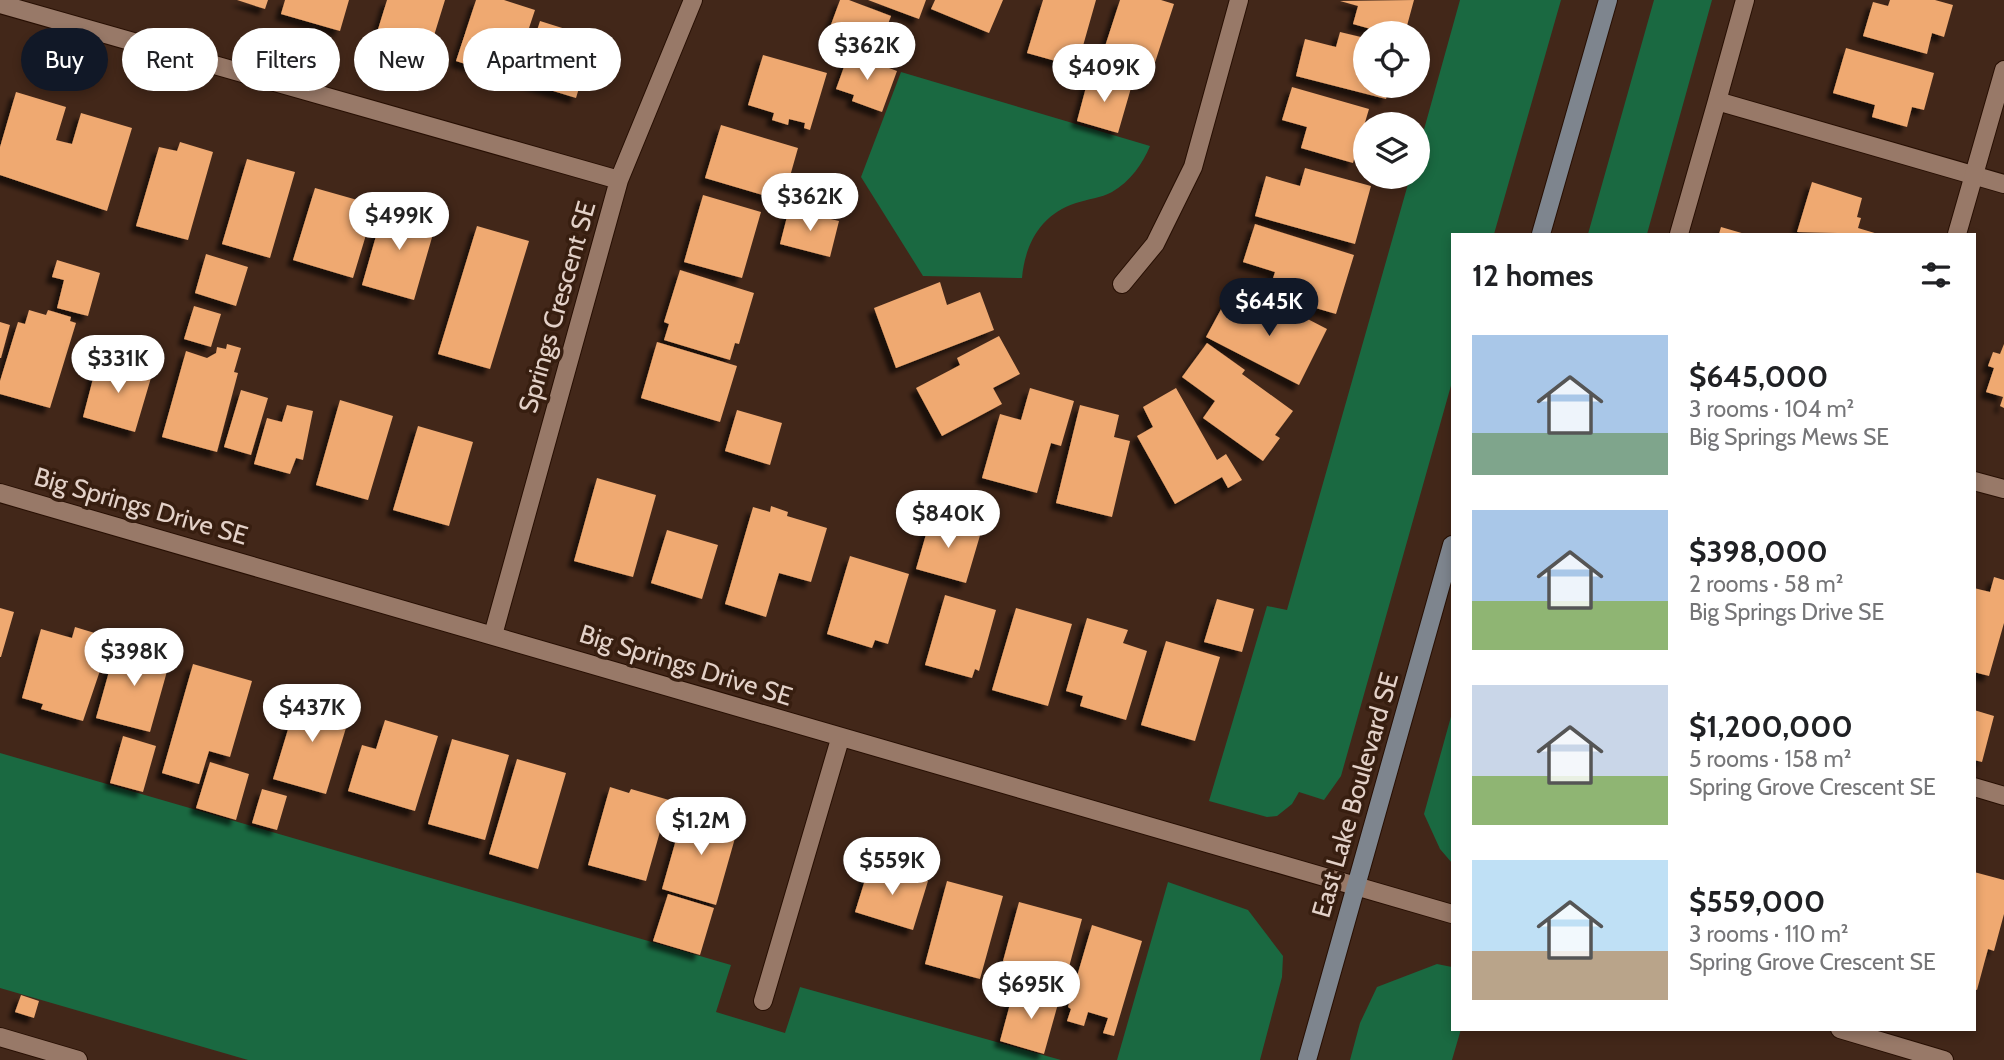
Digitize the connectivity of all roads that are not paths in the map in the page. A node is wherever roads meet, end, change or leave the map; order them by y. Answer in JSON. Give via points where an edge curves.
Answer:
{"nodes":[{"id":1,"x":693,"y":0,"type":"edge"},
{"id":2,"x":1239,"y":0,"type":"edge"},
{"id":3,"x":1608,"y":0,"type":"edge"},
{"id":4,"x":1745,"y":0,"type":"edge"},
{"id":5,"x":0,"y":4,"type":"edge"},
{"id":6,"x":2004,"y":70,"type":"edge"},
{"id":7,"x":1717,"y":101,"type":"junction"},
{"id":8,"x":1974,"y":175,"type":"junction"},
{"id":9,"x":619,"y":180,"type":"junction"},
{"id":10,"x":2004,"y":184,"type":"edge"},
{"id":11,"x":1541,"y":233,"type":"edge"},
{"id":12,"x":1679,"y":233,"type":"edge"},
{"id":13,"x":1957,"y":233,"type":"edge"},
{"id":14,"x":1122,"y":284,"type":"dead end"},
{"id":15,"x":1976,"y":482,"type":"edge"},
{"id":16,"x":2004,"y":489,"type":"edge"},
{"id":17,"x":0,"y":493,"type":"edge"},
{"id":18,"x":1451,"y":549,"type":"edge"},
{"id":19,"x":493,"y":635,"type":"junction"},
{"id":20,"x":840,"y":739,"type":"junction"},
{"id":21,"x":1976,"y":788,"type":"edge"},
{"id":22,"x":2004,"y":796,"type":"edge"},
{"id":23,"x":1357,"y":885,"type":"junction"},
{"id":24,"x":1451,"y":914,"type":"edge"},
{"id":25,"x":762,"y":1001,"type":"dead end"},
{"id":26,"x":1847,"y":1031,"type":"edge"},
{"id":27,"x":0,"y":1037,"type":"edge"},
{"id":28,"x":78,"y":1060,"type":"edge"},
{"id":29,"x":1307,"y":1060,"type":"edge"},
{"id":30,"x":1944,"y":1060,"type":"edge"}],
"edges":[{"from":1,"to":9,"type":"street","name":"Springs Crescent SE"},
{"from":2,"to":14,"type":"street","via":[[1193,167],[1155,244]]},
{"from":3,"to":11,"type":"main road"},
{"from":4,"to":7,"type":"street"},
{"from":5,"to":9,"type":"street"},
{"from":6,"to":8,"type":"street"},
{"from":7,"to":8,"type":"street"},
{"from":7,"to":12,"type":"street"},
{"from":8,"to":10,"type":"street"},
{"from":8,"to":13,"type":"street"},
{"from":9,"to":19,"type":"street","name":"Springs Crescent SE"},
{"from":15,"to":16,"type":"street"},
{"from":17,"to":19,"type":"street","name":"Big Springs Drive SE"},
{"from":18,"to":23,"type":"main road","name":"East Lake Boulevard SE"},
{"from":19,"to":20,"type":"street","name":"Big Springs Drive SE"},
{"from":20,"to":23,"type":"street","name":"Big Springs Drive SE"},
{"from":20,"to":25,"type":"street"},
{"from":21,"to":22,"type":"street"},
{"from":23,"to":24,"type":"street","name":"Big Springs Drive SE"},
{"from":23,"to":29,"type":"main road","name":"East Lake Boulevard SE"},
{"from":26,"to":30,"type":"street"},
{"from":27,"to":28,"type":"street"}]}
